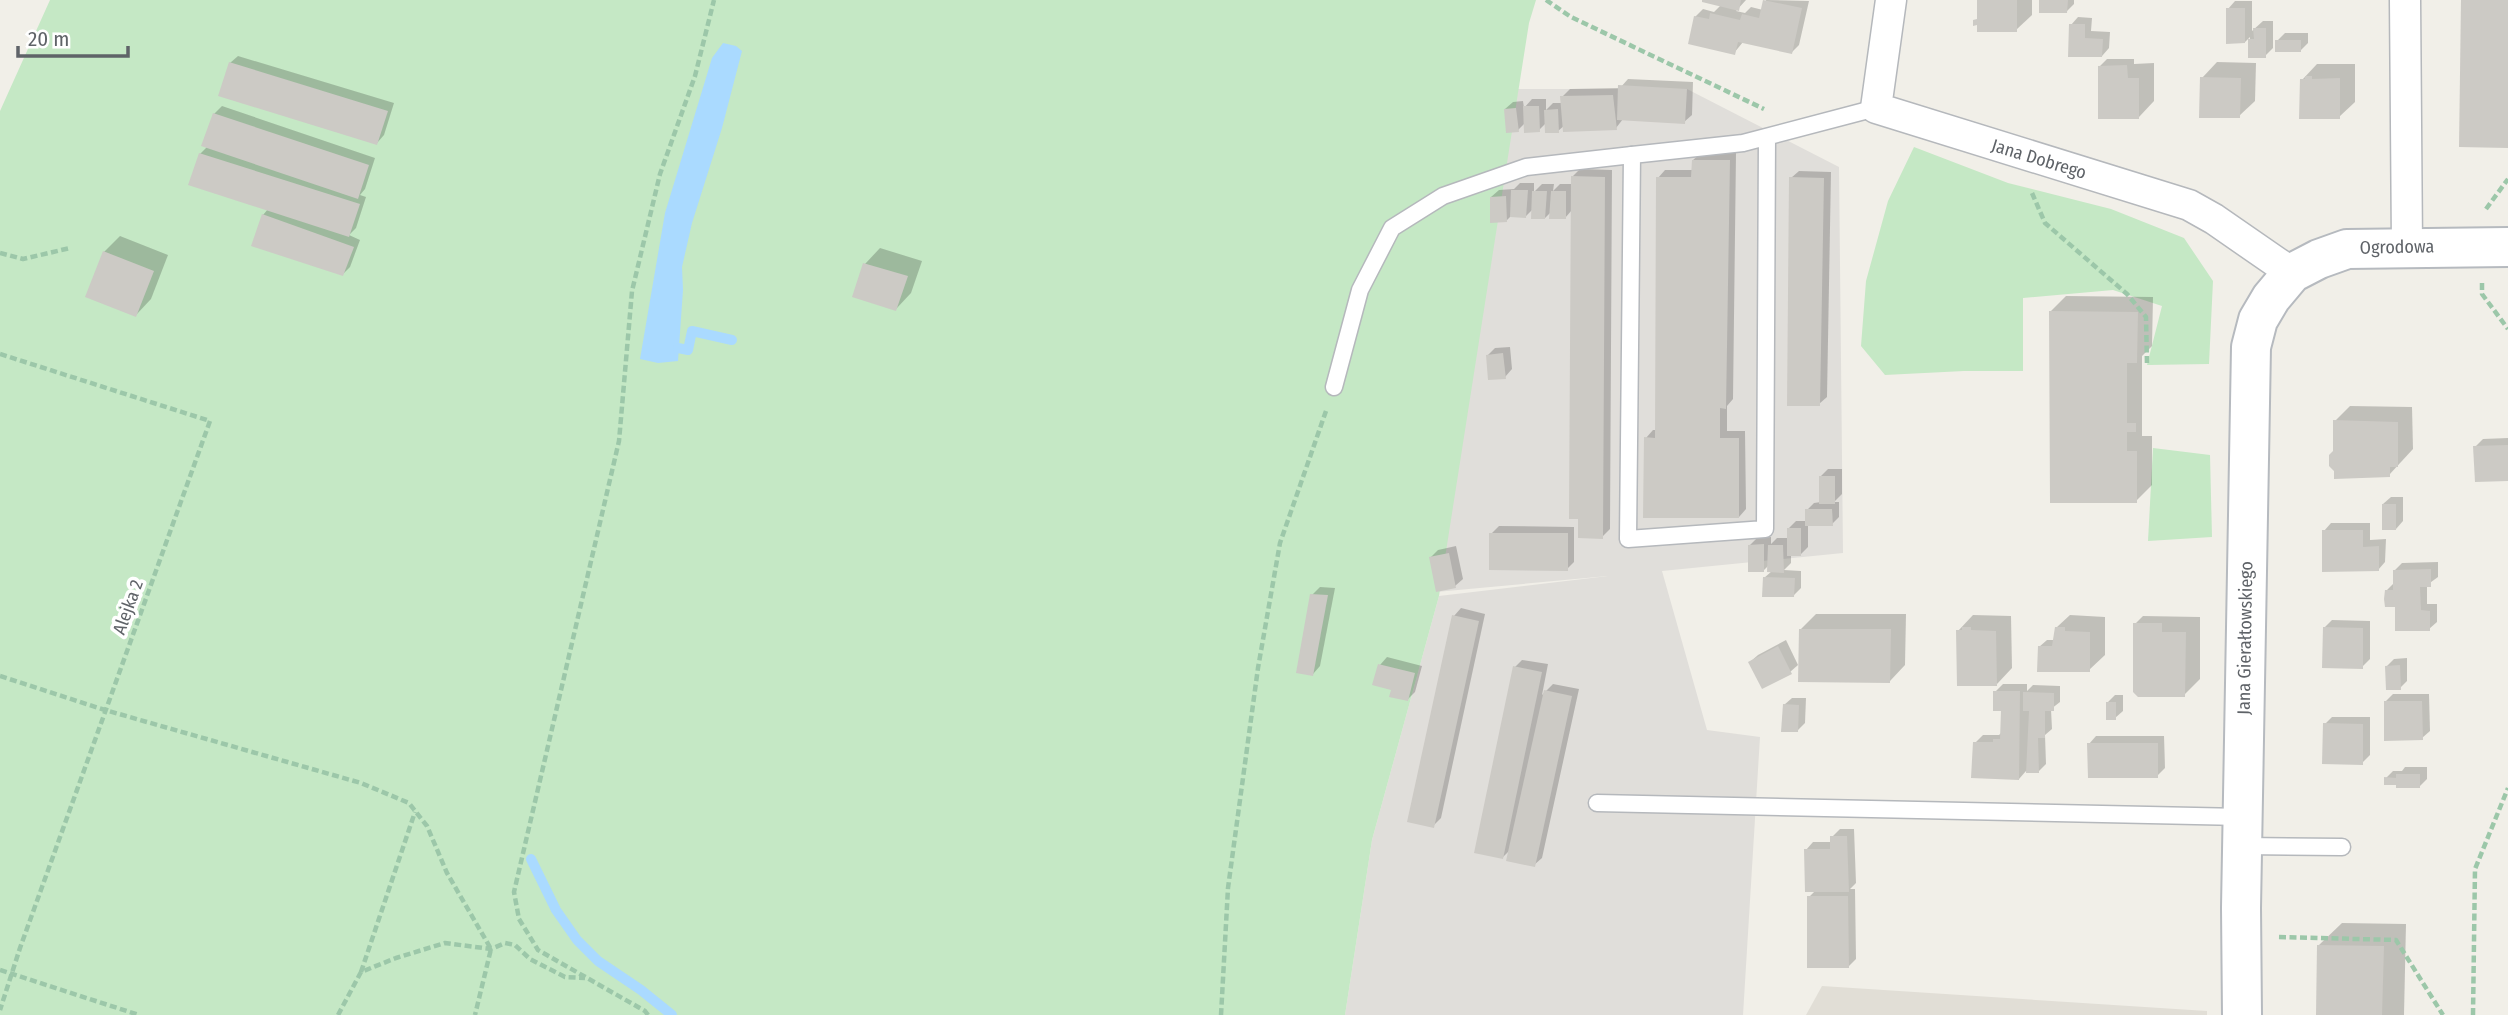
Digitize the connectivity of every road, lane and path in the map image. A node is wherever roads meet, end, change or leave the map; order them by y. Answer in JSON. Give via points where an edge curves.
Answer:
{"nodes":[{"id":1,"x":714,"y":0,"type":"edge"},
{"id":2,"x":1546,"y":0,"type":"edge"},
{"id":3,"x":1891,"y":0,"type":"edge"},
{"id":4,"x":2405,"y":0,"type":"edge"},
{"id":5,"x":1875,"y":108,"type":"junction"},
{"id":6,"x":1804,"y":127,"type":"junction"},
{"id":7,"x":1766,"y":137,"type":"junction"},
{"id":8,"x":2013,"y":151,"type":"junction"},
{"id":9,"x":1632,"y":155,"type":"junction"},
{"id":10,"x":2407,"y":246,"type":"junction"},
{"id":11,"x":2508,"y":247,"type":"edge"},
{"id":12,"x":71,"y":248,"type":"dead end"},
{"id":13,"x":0,"y":253,"type":"edge"},
{"id":14,"x":2292,"y":273,"type":"junction"},
{"id":15,"x":0,"y":354,"type":"edge"},
{"id":16,"x":2147,"y":365,"type":"dead end"},
{"id":17,"x":1334,"y":387,"type":"joint"},
{"id":18,"x":0,"y":676,"type":"edge"},
{"id":19,"x":105,"y":710,"type":"junction"},
{"id":20,"x":2508,"y":788,"type":"edge"},
{"id":21,"x":1597,"y":803,"type":"dead end"},
{"id":22,"x":415,"y":811,"type":"junction"},
{"id":23,"x":2242,"y":832,"type":"junction"},
{"id":24,"x":2342,"y":847,"type":"dead end"},
{"id":25,"x":2271,"y":937,"type":"dead end"},
{"id":26,"x":491,"y":949,"type":"junction"},
{"id":27,"x":0,"y":970,"type":"edge"},
{"id":28,"x":361,"y":972,"type":"junction"},
{"id":29,"x":11,"y":973,"type":"junction"},
{"id":30,"x":587,"y":978,"type":"junction"},
{"id":31,"x":0,"y":1010,"type":"edge"},
{"id":32,"x":139,"y":1015,"type":"edge"},
{"id":33,"x":338,"y":1015,"type":"edge"},
{"id":34,"x":475,"y":1015,"type":"edge"},
{"id":35,"x":648,"y":1015,"type":"edge"},
{"id":36,"x":1221,"y":1015,"type":"edge"},
{"id":37,"x":2242,"y":1015,"type":"edge"},
{"id":38,"x":2443,"y":1015,"type":"edge"},
{"id":39,"x":2473,"y":1015,"type":"edge"}],
"edges":[{"from":1,"to":30,"type":"path","via":[[695,76],[660,174],[632,290],[619,441],[514,892],[519,919],[538,950]]},
{"from":2,"to":6,"type":"path","via":[[1571,17]]},
{"from":3,"to":5,"type":"street"},
{"from":4,"to":10,"type":"street"},
{"from":5,"to":6,"type":"lane"},
{"from":5,"to":8,"type":"street","name":"Jana Dobrego"},
{"from":6,"to":7,"type":"lane"},
{"from":7,"to":9,"type":"lane"},
{"from":7,"to":9,"type":"lane","via":[[1765,529],[1628,539]]},
{"from":8,"to":14,"type":"street","name":"Jana Dobrego","via":[[2189,205]]},
{"from":8,"to":16,"type":"path","via":[[2045,223],[2127,294],[2146,317]]},
{"from":9,"to":17,"type":"lane","via":[[1526,167],[1443,196],[1392,228],[1360,290]]},
{"from":10,"to":11,"type":"street","name":"Ogrodowa"},
{"from":10,"to":14,"type":"street","name":"Ogrodowa","via":[[2347,249]]},
{"from":12,"to":13,"type":"path","via":[[23,259]]},
{"from":14,"to":23,"type":"street","name":"Jana Gierałtowskiego","via":[[2258,320],[2251,347]]},
{"from":15,"to":19,"type":"path","name":"Alejka 2","via":[[210,421]]},
{"from":17,"to":36,"type":"path","via":[[1280,543],[1273,580],[1228,888]]},
{"from":18,"to":19,"type":"path"},
{"from":19,"to":22,"type":"path","via":[[361,783],[409,803]]},
{"from":19,"to":29,"type":"path","name":"Alejka 2"},
{"from":20,"to":39,"type":"path","via":[[2474,869]]},
{"from":21,"to":23,"type":"lane"},
{"from":22,"to":26,"type":"path"},
{"from":22,"to":28,"type":"path"},
{"from":23,"to":24,"type":"lane"},
{"from":23,"to":37,"type":"street","name":"Jana Gierałtowskiego"},
{"from":25,"to":38,"type":"path","via":[[2396,940]]},
{"from":26,"to":28,"type":"path","via":[[445,943]]},
{"from":26,"to":30,"type":"path","via":[[515,944],[565,977]]},
{"from":26,"to":34,"type":"path"},
{"from":27,"to":29,"type":"path"},
{"from":28,"to":33,"type":"path"},
{"from":29,"to":31,"type":"path","name":"Alejka 2"},
{"from":29,"to":32,"type":"path"},
{"from":30,"to":35,"type":"path"}]}
